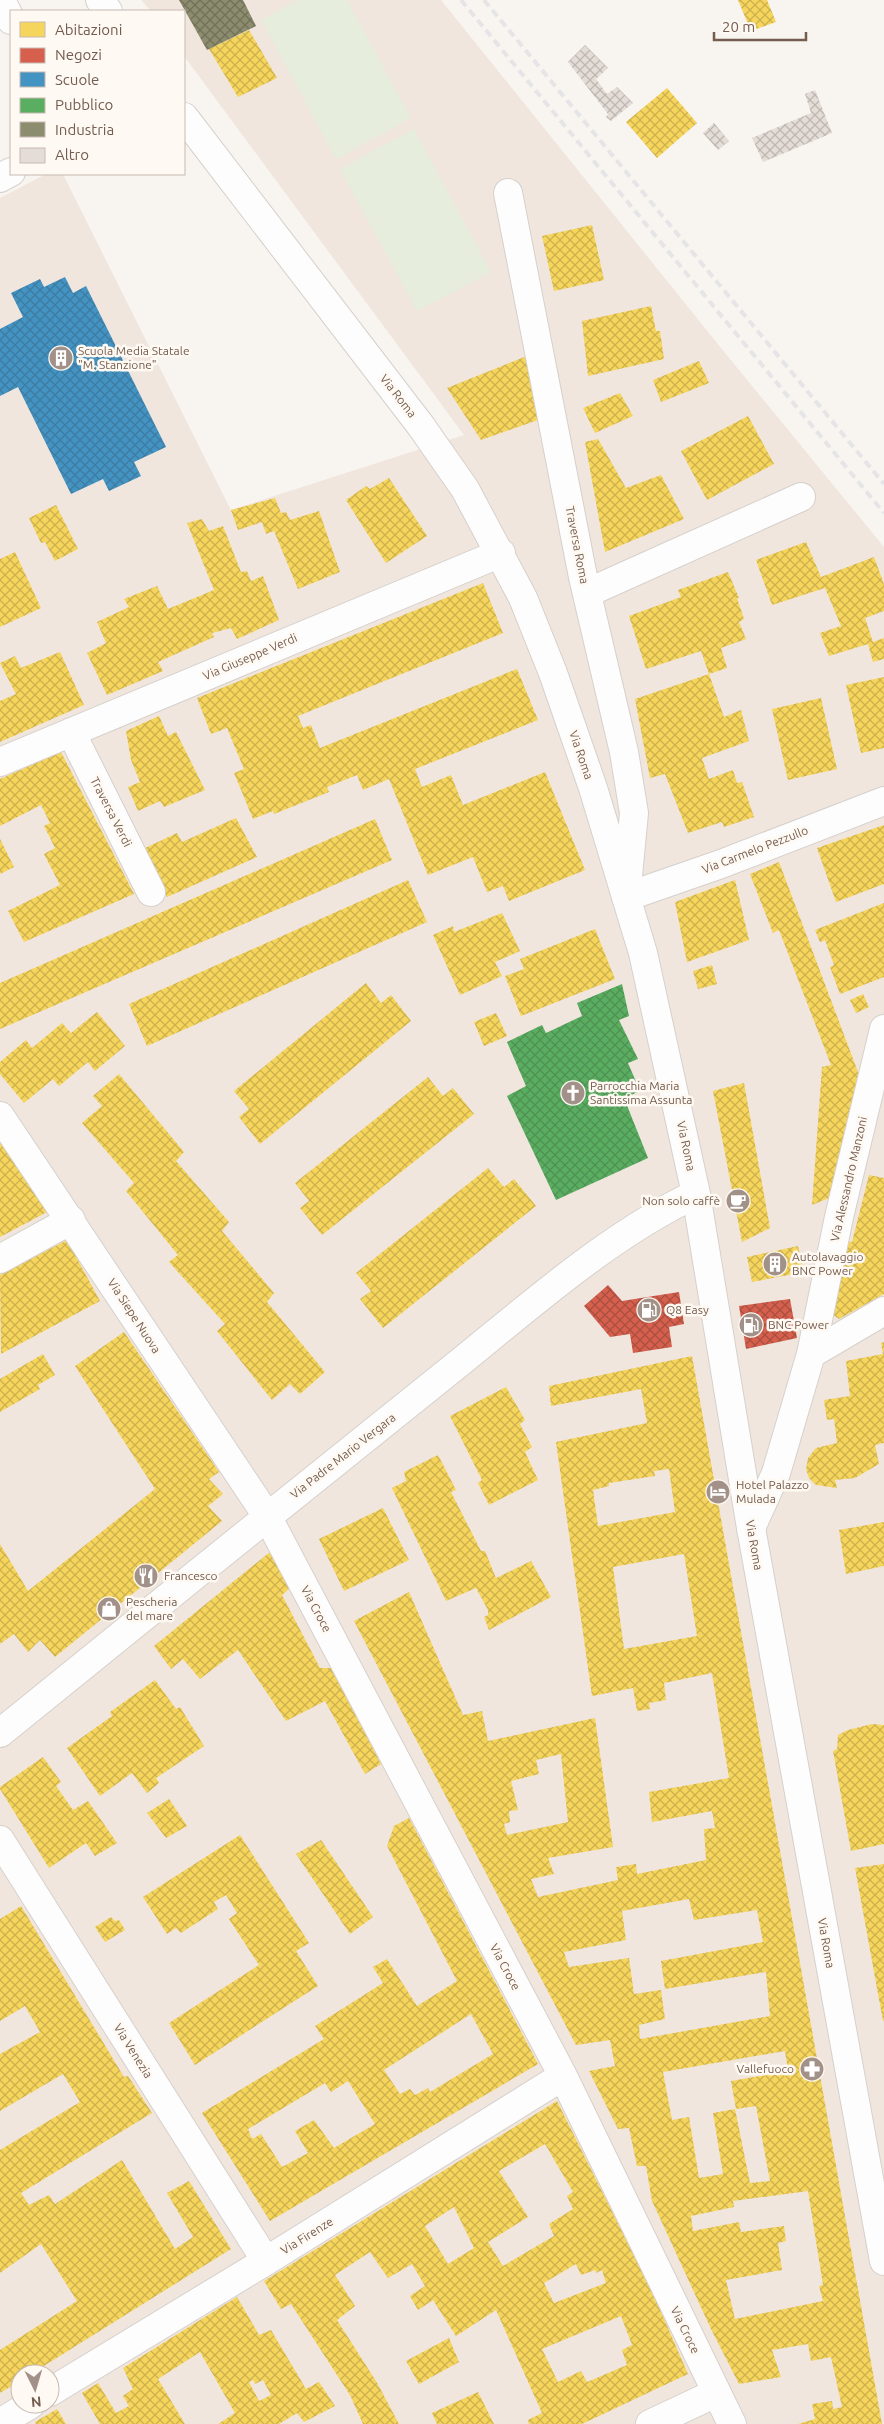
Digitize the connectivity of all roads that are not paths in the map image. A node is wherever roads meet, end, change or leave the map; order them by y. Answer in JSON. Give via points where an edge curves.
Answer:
{"nodes":[{"id":1,"x":1,"y":0,"type":"edge"},
{"id":2,"x":10,"y":18,"type":"edge"},
{"id":3,"x":185,"y":118,"type":"edge"},
{"id":4,"x":508,"y":193,"type":"dead end"},
{"id":5,"x":801,"y":496,"type":"dead end"},
{"id":6,"x":501,"y":553,"type":"junction"},
{"id":7,"x":587,"y":593,"type":"junction"},
{"id":8,"x":71,"y":732,"type":"junction"},
{"id":9,"x":0,"y":762,"type":"edge"},
{"id":10,"x":884,"y":801,"type":"edge"},
{"id":11,"x":151,"y":892,"type":"dead end"},
{"id":12,"x":626,"y":897,"type":"junction"},
{"id":13,"x":884,"y":1029,"type":"edge"},
{"id":14,"x":0,"y":1116,"type":"edge"},
{"id":15,"x":696,"y":1194,"type":"junction"},
{"id":16,"x":71,"y":1220,"type":"junction"},
{"id":17,"x":0,"y":1259,"type":"edge"},
{"id":18,"x":884,"y":1311,"type":"edge"},
{"id":19,"x":811,"y":1354,"type":"junction"},
{"id":20,"x":267,"y":1516,"type":"junction"},
{"id":21,"x":751,"y":1528,"type":"junction"},
{"id":22,"x":0,"y":1733,"type":"edge"},
{"id":23,"x":0,"y":1840,"type":"edge"},
{"id":24,"x":563,"y":2076,"type":"junction"},
{"id":25,"x":266,"y":2261,"type":"junction"},
{"id":26,"x":884,"y":2261,"type":"edge"},
{"id":27,"x":60,"y":2386,"type":"edge"},
{"id":28,"x":716,"y":2392,"type":"junction"},
{"id":29,"x":15,"y":2414,"type":"edge"},
{"id":30,"x":0,"y":2423,"type":"edge"},
{"id":31,"x":650,"y":2424,"type":"edge"},
{"id":32,"x":732,"y":2424,"type":"edge"}],
"edges":[{"from":1,"to":2,"type":"street"},
{"from":3,"to":6,"type":"street","name":"Via Roma","via":[[421,426],[465,489]]},
{"from":4,"to":7,"type":"street","name":"Traversa Roma"},
{"from":5,"to":7,"type":"street"},
{"from":6,"to":8,"type":"street","name":"Via Giuseppe Verdi"},
{"from":6,"to":12,"type":"street","name":"Via Roma","via":[[524,598],[553,673]]},
{"from":7,"to":12,"type":"street","name":"Traversa Roma","via":[[624,752],[634,813]]},
{"from":8,"to":9,"type":"street","name":"Via Giuseppe Verdi"},
{"from":8,"to":11,"type":"street","name":"Traversa Verdi"},
{"from":10,"to":12,"type":"street","name":"Via Carmelo Pezzullo","via":[[722,864]]},
{"from":12,"to":15,"type":"street","name":"Via Roma","via":[[643,952]]},
{"from":13,"to":19,"type":"street","name":"Via Alessandro Manzoni"},
{"from":14,"to":16,"type":"street","name":"Via Siepe Nuova"},
{"from":15,"to":20,"type":"street","name":"Via Padre Mario Vergara","via":[[658,1212],[605,1248]]},
{"from":15,"to":21,"type":"street","name":"Via Roma"},
{"from":16,"to":17,"type":"street"},
{"from":16,"to":20,"type":"street","name":"Via Siepe Nuova"},
{"from":18,"to":19,"type":"street"},
{"from":19,"to":21,"type":"street","name":"Via Alessandro Manzoni","via":[[776,1474]]},
{"from":20,"to":22,"type":"street","name":"Via Padre Mario Vergara"},
{"from":20,"to":24,"type":"street","name":"Via Croce"},
{"from":21,"to":26,"type":"street","name":"Via Roma"},
{"from":23,"to":25,"type":"street","name":"Via Venezia"},
{"from":24,"to":25,"type":"street","name":"Via Firenze"},
{"from":24,"to":28,"type":"street","name":"Via Croce"},
{"from":25,"to":27,"type":"street","name":"Via Firenze"},
{"from":28,"to":31,"type":"street"},
{"from":28,"to":32,"type":"street","name":"Via Croce"},
{"from":29,"to":30,"type":"street"}]}
